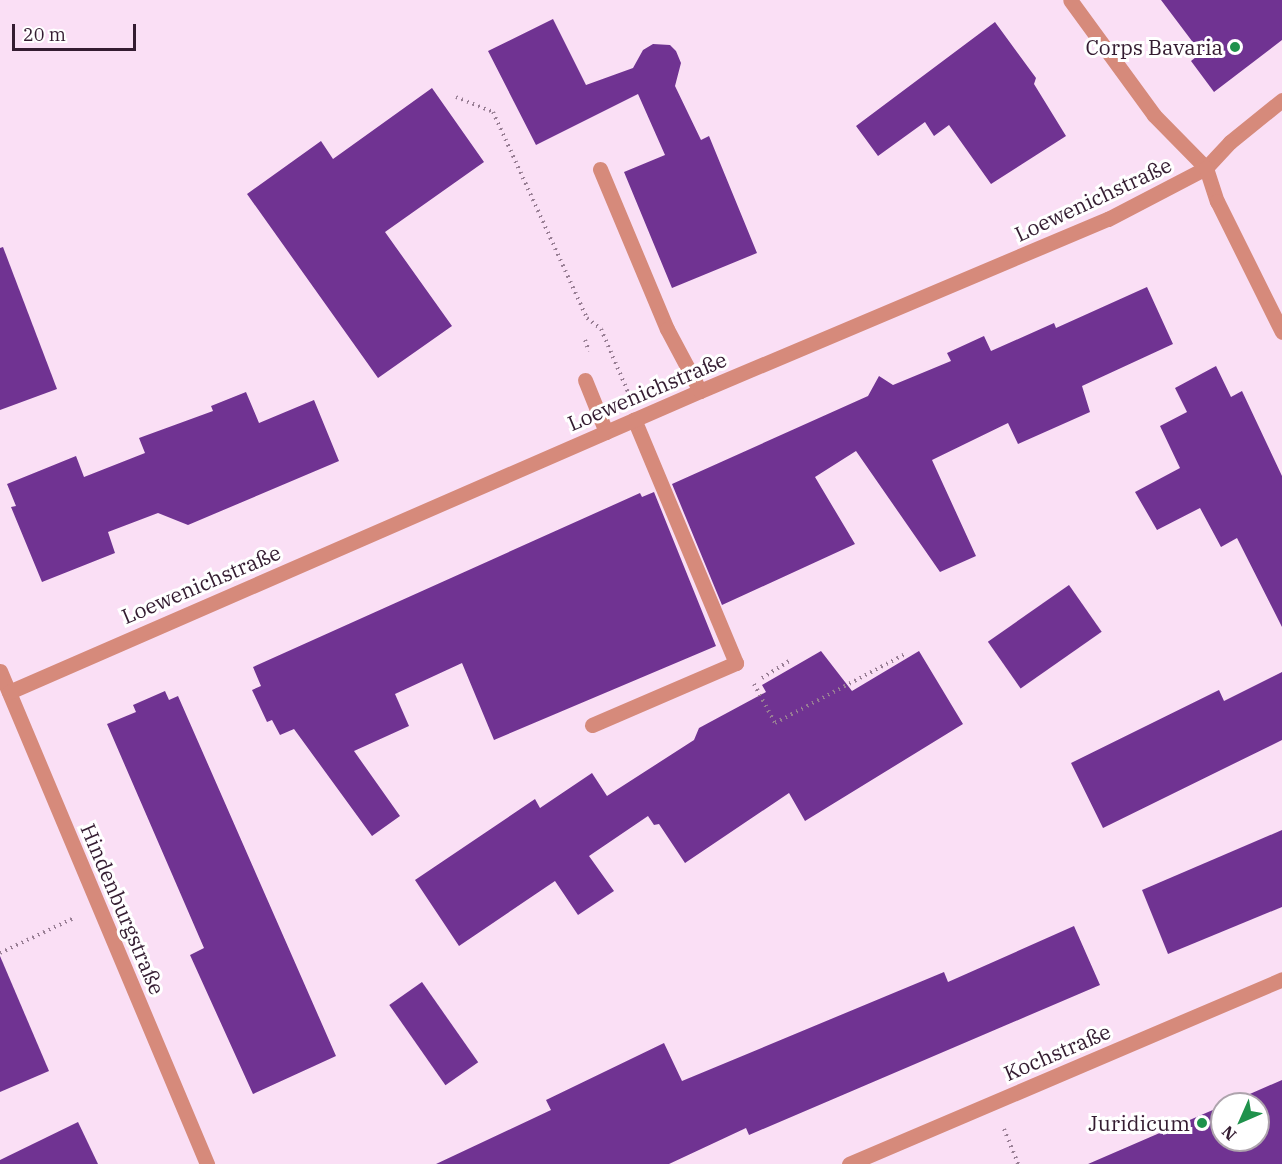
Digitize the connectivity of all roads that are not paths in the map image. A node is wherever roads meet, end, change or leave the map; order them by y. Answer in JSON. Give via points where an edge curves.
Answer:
{"nodes":[{"id":1,"x":1070,"y":0,"type":"edge"},
{"id":2,"x":1282,"y":100,"type":"edge"},
{"id":3,"x":1206,"y":168,"type":"junction"},
{"id":4,"x":600,"y":169,"type":"dead end"},
{"id":5,"x":1282,"y":332,"type":"edge"},
{"id":6,"x":585,"y":380,"type":"dead end"},
{"id":7,"x":700,"y":391,"type":"junction"},
{"id":8,"x":637,"y":418,"type":"junction"},
{"id":9,"x":606,"y":432,"type":"junction"},
{"id":10,"x":0,"y":671,"type":"edge"},
{"id":11,"x":9,"y":692,"type":"junction"},
{"id":12,"x":592,"y":725,"type":"dead end"},
{"id":13,"x":1282,"y":979,"type":"edge"},
{"id":14,"x":207,"y":1164,"type":"edge"},
{"id":15,"x":849,"y":1164,"type":"edge"}],
"edges":[{"from":1,"to":3,"type":"street","via":[[1154,115]]},
{"from":2,"to":3,"type":"street","name":"Loewenichstraße","via":[[1230,142]]},
{"from":3,"to":5,"type":"street","via":[[1217,201]]},
{"from":3,"to":7,"type":"street","name":"Loewenichstraße","via":[[1108,219]]},
{"from":4,"to":7,"type":"street","via":[[668,329]]},
{"from":6,"to":9,"type":"street"},
{"from":7,"to":8,"type":"street","name":"Loewenichstraße"},
{"from":8,"to":9,"type":"street","name":"Loewenichstraße"},
{"from":8,"to":12,"type":"street","via":[[736,663]]},
{"from":9,"to":11,"type":"street","name":"Loewenichstraße"},
{"from":10,"to":11,"type":"street","name":"Hindenburgstraße"},
{"from":11,"to":14,"type":"street","name":"Hindenburgstraße"},
{"from":13,"to":15,"type":"street","name":"Kochstraße"}]}
